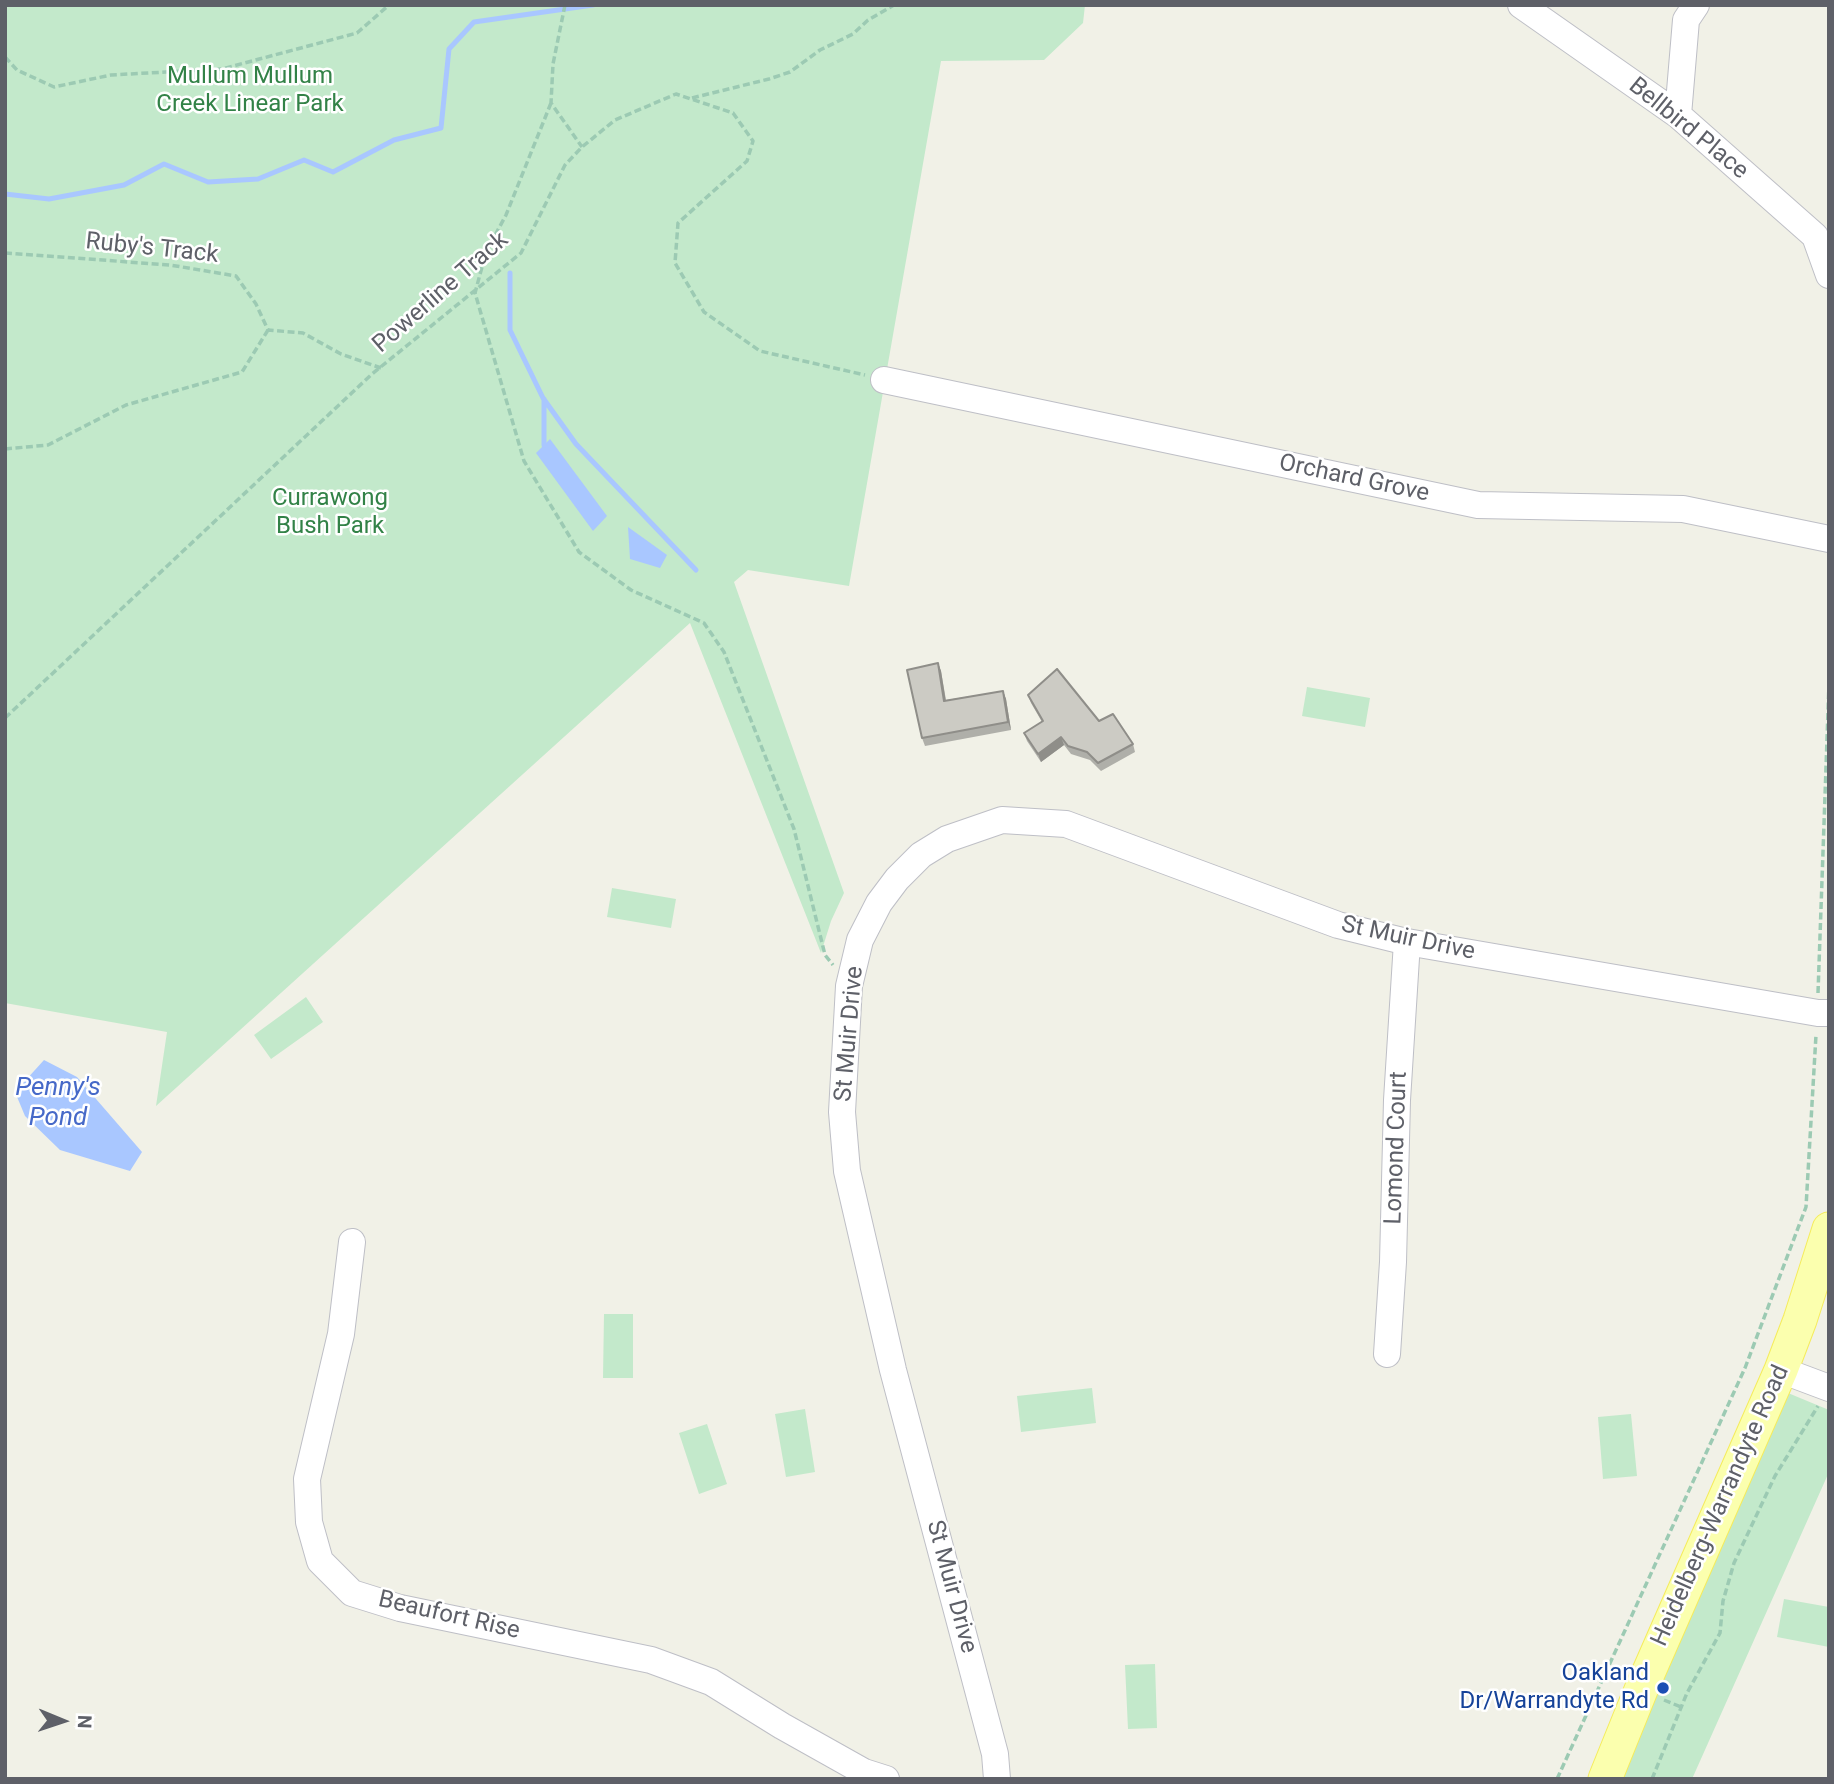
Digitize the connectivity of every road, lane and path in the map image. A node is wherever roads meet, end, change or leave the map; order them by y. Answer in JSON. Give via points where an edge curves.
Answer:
{"nodes":[{"id":1,"x":388,"y":5,"type":"edge"},
{"id":2,"x":565,"y":5,"type":"edge"},
{"id":3,"x":894,"y":5,"type":"edge"},
{"id":4,"x":1521,"y":5,"type":"edge"},
{"id":5,"x":1696,"y":5,"type":"edge"},
{"id":6,"x":5,"y":57,"type":"edge"},
{"id":7,"x":690,"y":98,"type":"junction"},
{"id":8,"x":551,"y":103,"type":"junction"},
{"id":9,"x":1678,"y":115,"type":"junction"},
{"id":10,"x":582,"y":147,"type":"junction"},
{"id":11,"x":5,"y":253,"type":"edge"},
{"id":12,"x":1829,"y":275,"type":"edge"},
{"id":13,"x":475,"y":292,"type":"junction"},
{"id":14,"x":268,"y":330,"type":"junction"},
{"id":15,"x":381,"y":368,"type":"junction"},
{"id":16,"x":884,"y":380,"type":"joint"},
{"id":17,"x":5,"y":449,"type":"edge"},
{"id":18,"x":1829,"y":539,"type":"edge"},
{"id":19,"x":1829,"y":683,"type":"edge"},
{"id":20,"x":5,"y":718,"type":"edge"},
{"id":21,"x":1827,"y":756,"type":"edge"},
{"id":22,"x":1407,"y":942,"type":"junction"},
{"id":23,"x":849,"y":986,"type":"junction"},
{"id":24,"x":1823,"y":1013,"type":"edge"},
{"id":25,"x":1829,"y":1229,"type":"edge"},
{"id":26,"x":352,"y":1242,"type":"dead end"},
{"id":27,"x":1387,"y":1354,"type":"dead end"},
{"id":28,"x":1781,"y":1370,"type":"junction"},
{"id":29,"x":1828,"y":1388,"type":"edge"},
{"id":30,"x":886,"y":1779,"type":"edge"},
{"id":31,"x":997,"y":1779,"type":"edge"},
{"id":32,"x":1557,"y":1779,"type":"edge"},
{"id":33,"x":1605,"y":1779,"type":"edge"},
{"id":34,"x":1652,"y":1779,"type":"edge"}],
"edges":[{"from":1,"to":6,"type":"path","via":[[357,33],[222,69],[111,75],[54,87],[18,70]]},
{"from":2,"to":8,"type":"path","via":[[553,64]]},
{"from":3,"to":7,"type":"path","via":[[790,72]]},
{"from":4,"to":9,"type":"street","name":"Bellbird Place"},
{"from":5,"to":9,"type":"street","via":[[1686,20]]},
{"from":7,"to":10,"type":"path","name":"Powerline Track","via":[[676,94],[615,120]]},
{"from":7,"to":16,"type":"path","name":"Powerline Track","via":[[733,113],[753,141],[747,161],[678,223],[675,263],[704,313],[760,351]]},
{"from":8,"to":10,"type":"path"},
{"from":8,"to":13,"type":"path","via":[[506,215],[486,252]]},
{"from":9,"to":12,"type":"street","name":"Bellbird Place","via":[[1815,236]]},
{"from":10,"to":13,"type":"path","name":"Powerline Track","via":[[565,165],[521,253]]},
{"from":11,"to":14,"type":"path","name":"Ruby's Track","via":[[170,265],[236,276]]},
{"from":13,"to":15,"type":"path","name":"Powerline Track"},
{"from":13,"to":23,"type":"path","via":[[524,461],[579,552],[631,590],[704,623],[724,652],[794,829],[825,955]]},
{"from":14,"to":15,"type":"path","via":[[303,333],[341,354]]},
{"from":14,"to":17,"type":"path","via":[[242,372],[126,405],[48,445]]},
{"from":15,"to":20,"type":"path","name":"Powerline Track"},
{"from":16,"to":18,"type":"street","name":"Orchard Grove","via":[[1478,505],[1683,509]]},
{"from":19,"to":21,"type":"path"},
{"from":21,"to":24,"type":"path"},
{"from":22,"to":23,"type":"street","name":"St Muir Drive","via":[[1338,925],[1066,824],[1002,820],[947,839],[921,855],[897,879],[860,940]]},
{"from":22,"to":24,"type":"street","name":"St Muir Drive"},
{"from":22,"to":27,"type":"street","name":"Lomond Court"},
{"from":23,"to":31,"type":"street","name":"St Muir Drive","via":[[842,1112],[847,1171],[893,1370],[995,1754]]},
{"from":24,"to":32,"type":"path","via":[[1806,1207],[1745,1368]]},
{"from":25,"to":28,"type":"main road","name":"Heidelberg-Warrandyte Road"},
{"from":26,"to":30,"type":"street","name":"Beaufort Rise","via":[[341,1334],[307,1479],[309,1522],[320,1561],[352,1593],[400,1608],[651,1660],[711,1682],[864,1772]]},
{"from":28,"to":29,"type":"street"},
{"from":28,"to":33,"type":"main road","name":"Heidelberg-Warrandyte Road"},
{"from":29,"to":34,"type":"path","via":[[1775,1476],[1734,1563],[1720,1633],[1687,1693]]}]}
